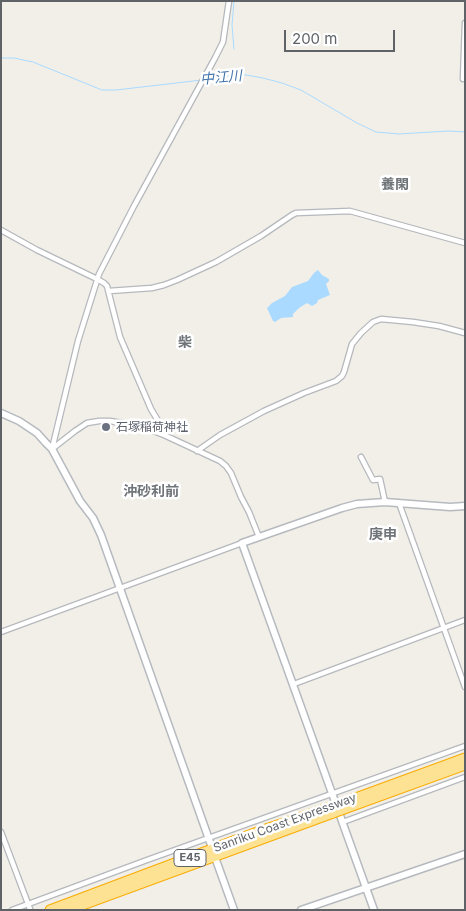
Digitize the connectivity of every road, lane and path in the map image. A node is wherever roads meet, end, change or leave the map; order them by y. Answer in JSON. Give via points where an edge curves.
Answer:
{"nodes":[{"id":1,"x":229,"y":1,"type":"edge"},
{"id":2,"x":465,"y":23,"type":"edge"},
{"id":3,"x":463,"y":79,"type":"dead end"},
{"id":4,"x":1,"y":230,"type":"edge"},
{"id":5,"x":465,"y":243,"type":"edge"},
{"id":6,"x":97,"y":279,"type":"junction"},
{"id":7,"x":109,"y":291,"type":"junction"},
{"id":8,"x":465,"y":333,"type":"edge"},
{"id":9,"x":1,"y":413,"type":"edge"},
{"id":10,"x":164,"y":435,"type":"junction"},
{"id":11,"x":52,"y":449,"type":"junction"},
{"id":12,"x":197,"y":451,"type":"junction"},
{"id":13,"x":361,"y":457,"type":"dead end"},
{"id":14,"x":385,"y":502,"type":"junction"},
{"id":15,"x":399,"y":503,"type":"junction"},
{"id":16,"x":465,"y":506,"type":"edge"},
{"id":17,"x":259,"y":537,"type":"junction"},
{"id":18,"x":242,"y":543,"type":"junction"},
{"id":19,"x":120,"y":588,"type":"junction"},
{"id":20,"x":465,"y":620,"type":"edge"},
{"id":21,"x":444,"y":628,"type":"junction"},
{"id":22,"x":1,"y":632,"type":"edge"},
{"id":23,"x":294,"y":684,"type":"junction"},
{"id":24,"x":465,"y":687,"type":"edge"},
{"id":25,"x":465,"y":746,"type":"edge"},
{"id":26,"x":465,"y":758,"type":"edge"},
{"id":27,"x":465,"y":765,"type":"edge"},
{"id":28,"x":465,"y":777,"type":"edge"},
{"id":29,"x":333,"y":794,"type":"junction"},
{"id":30,"x":343,"y":806,"type":"junction"},
{"id":31,"x":332,"y":810,"type":"junction"},
{"id":32,"x":343,"y":822,"type":"junction"},
{"id":33,"x":1,"y":832,"type":"edge"},
{"id":34,"x":208,"y":838,"type":"junction"},
{"id":35,"x":211,"y":846,"type":"dead end"},
{"id":36,"x":465,"y":854,"type":"edge"},
{"id":37,"x":216,"y":860,"type":"dead end"},
{"id":38,"x":366,"y":887,"type":"junction"},
{"id":39,"x":29,"y":906,"type":"edge"},
{"id":40,"x":12,"y":910,"type":"edge"},
{"id":41,"x":50,"y":910,"type":"edge"},
{"id":42,"x":69,"y":910,"type":"edge"},
{"id":43,"x":234,"y":910,"type":"edge"},
{"id":44,"x":301,"y":910,"type":"edge"},
{"id":45,"x":374,"y":910,"type":"edge"}],
"edges":[{"from":1,"to":6,"type":"street","via":[[223,42]]},
{"from":2,"to":3,"type":"street"},
{"from":4,"to":6,"type":"street"},
{"from":5,"to":7,"type":"street","via":[[350,212],[296,214],[216,262],[164,286]]},
{"from":6,"to":7,"type":"street"},
{"from":6,"to":11,"type":"street","via":[[78,341]]},
{"from":7,"to":10,"type":"street","via":[[120,337]]},
{"from":8,"to":12,"type":"street","via":[[413,322],[373,322],[352,344],[344,372],[336,381],[264,411]]},
{"from":9,"to":11,"type":"street","via":[[30,428]]},
{"from":10,"to":11,"type":"street","via":[[140,426],[99,421],[75,431]]},
{"from":10,"to":12,"type":"street"},
{"from":11,"to":19,"type":"street","via":[[72,488],[93,518]]},
{"from":12,"to":17,"type":"street","via":[[226,466]]},
{"from":13,"to":14,"type":"street","via":[[372,480],[380,479]]},
{"from":14,"to":15,"type":"street"},
{"from":14,"to":17,"type":"street","via":[[342,508]]},
{"from":15,"to":16,"type":"street"},
{"from":15,"to":21,"type":"street"},
{"from":17,"to":18,"type":"street"},
{"from":18,"to":19,"type":"street"},
{"from":18,"to":23,"type":"street"},
{"from":19,"to":22,"type":"street"},
{"from":19,"to":34,"type":"street"},
{"from":20,"to":21,"type":"street"},
{"from":21,"to":23,"type":"street"},
{"from":21,"to":24,"type":"street"},
{"from":23,"to":29,"type":"street"},
{"from":25,"to":29,"type":"street"},
{"from":26,"to":30,"type":"highway","name":"Sanriku Coast Expressway","number":"E45"},
{"from":27,"to":30,"type":"highway","name":"Sanriku Coast Expressway","number":"E45"},
{"from":28,"to":32,"type":"street"},
{"from":29,"to":32,"type":"street"},
{"from":29,"to":34,"type":"street"},
{"from":30,"to":31,"type":"highway","name":"Sanriku Coast Expressway","number":"E45","bridge":true},
{"from":31,"to":41,"type":"highway","name":"Sanriku Coast Expressway","number":"E45","via":[[260,831]]},
{"from":31,"to":42,"type":"highway","name":"Sanriku Coast Expressway","number":"E45"},
{"from":32,"to":38,"type":"street"},
{"from":33,"to":39,"type":"street"},
{"from":34,"to":35,"type":"street"},
{"from":34,"to":39,"type":"street"},
{"from":36,"to":38,"type":"street"},
{"from":37,"to":43,"type":"street"},
{"from":38,"to":44,"type":"street"},
{"from":38,"to":45,"type":"street"},
{"from":39,"to":40,"type":"street"}]}
